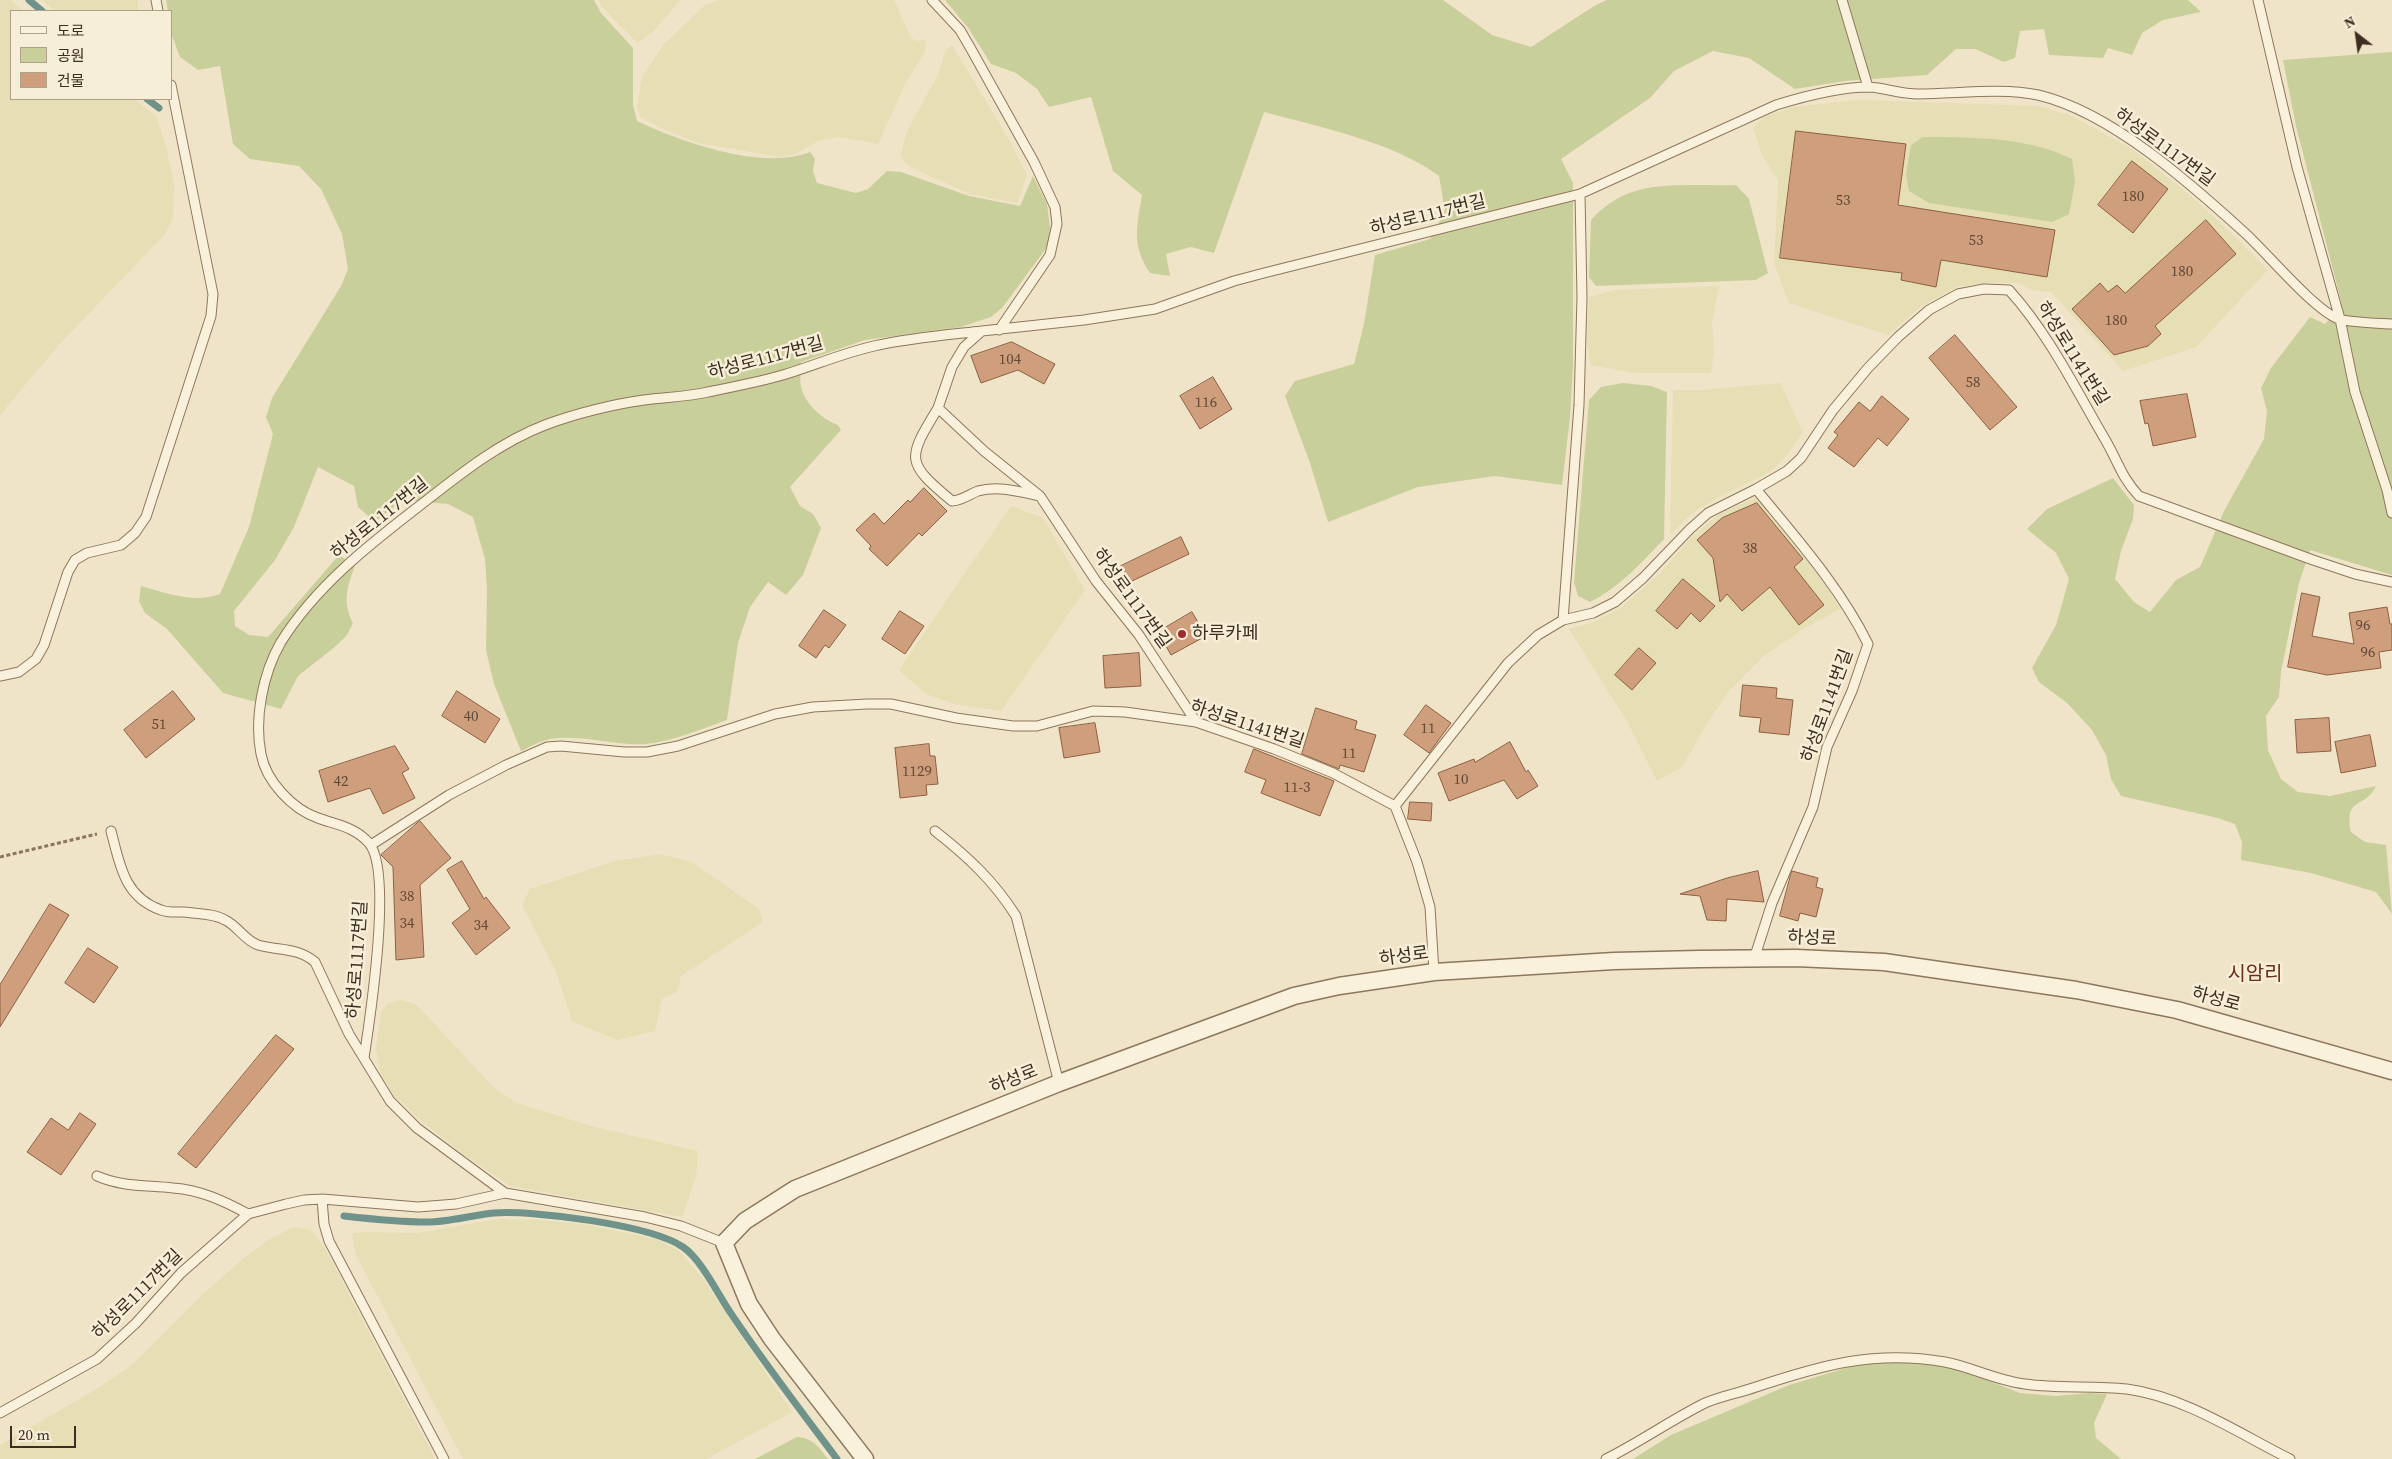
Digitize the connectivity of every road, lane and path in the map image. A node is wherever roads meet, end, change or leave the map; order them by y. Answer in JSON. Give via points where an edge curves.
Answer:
{"nodes":[{"id":1,"x":932,"y":0,"type":"edge"},
{"id":2,"x":1842,"y":0,"type":"edge"},
{"id":3,"x":2258,"y":0,"type":"edge"},
{"id":4,"x":1868,"y":87,"type":"junction"},
{"id":5,"x":172,"y":89,"type":"edge"},
{"id":6,"x":1580,"y":194,"type":"junction"},
{"id":7,"x":2340,"y":319,"type":"junction"},
{"id":8,"x":2392,"y":324,"type":"edge"},
{"id":9,"x":999,"y":330,"type":"junction"},
{"id":10,"x":982,"y":331,"type":"junction"},
{"id":11,"x":938,"y":408,"type":"junction"},
{"id":12,"x":1756,"y":490,"type":"junction"},
{"id":13,"x":1040,"y":496,"type":"junction"},
{"id":14,"x":2392,"y":513,"type":"edge"},
{"id":15,"x":2392,"y":582,"type":"edge"},
{"id":16,"x":1563,"y":620,"type":"junction"},
{"id":17,"x":0,"y":676,"type":"edge"},
{"id":18,"x":1196,"y":722,"type":"junction"},
{"id":19,"x":1396,"y":806,"type":"junction"},
{"id":20,"x":111,"y":831,"type":"joint"},
{"id":21,"x":935,"y":831,"type":"dead end"},
{"id":22,"x":371,"y":845,"type":"junction"},
{"id":23,"x":0,"y":857,"type":"edge"},
{"id":24,"x":1754,"y":958,"type":"junction"},
{"id":25,"x":1434,"y":972,"type":"junction"},
{"id":26,"x":364,"y":1058,"type":"junction"},
{"id":27,"x":2392,"y":1071,"type":"edge"},
{"id":28,"x":1060,"y":1083,"type":"junction"},
{"id":29,"x":97,"y":1176,"type":"dead end"},
{"id":30,"x":505,"y":1193,"type":"junction"},
{"id":31,"x":322,"y":1199,"type":"junction"},
{"id":32,"x":248,"y":1214,"type":"junction"},
{"id":33,"x":724,"y":1243,"type":"junction"},
{"id":34,"x":0,"y":1413,"type":"edge"},
{"id":35,"x":444,"y":1459,"type":"edge"},
{"id":36,"x":865,"y":1459,"type":"edge"},
{"id":37,"x":1606,"y":1459,"type":"edge"},
{"id":38,"x":2290,"y":1459,"type":"edge"}],
"edges":[{"from":1,"to":9,"type":"lane","via":[[960,30],[1034,162],[1055,207],[1057,224],[1050,256]]},
{"from":2,"to":4,"type":"lane"},
{"from":3,"to":7,"type":"lane","via":[[2297,167]]},
{"from":4,"to":6,"type":"lane","name":"하성로1117번길","via":[[1803,97],[1776,105]]},
{"from":4,"to":7,"type":"lane","name":"하성로1117번길","via":[[1913,94],[2010,92],[2039,96],[2067,105],[2138,145],[2193,187],[2246,234],[2322,311]]},
{"from":5,"to":17,"type":"lane","via":[[213,294],[211,316],[146,517],[135,533],[120,545],[87,553],[75,560],[36,660],[19,672]]},
{"from":6,"to":9,"type":"lane","name":"하성로1117번길","via":[[1234,281],[1155,309]]},
{"from":6,"to":16,"type":"lane","via":[[1579,405]]},
{"from":7,"to":8,"type":"lane","name":"하성로1117번길"},
{"from":7,"to":14,"type":"lane","via":[[2356,392]]},
{"from":9,"to":10,"type":"lane","name":"하성로1117번길"},
{"from":10,"to":11,"type":"lane","via":[[964,347],[952,366]]},
{"from":10,"to":22,"type":"lane","name":"하성로1117번길","via":[[875,346],[782,375],[703,394],[640,401],[546,424],[484,456],[369,545],[300,615],[280,645],[265,682],[258,721],[261,755],[267,772],[282,793],[318,818],[357,832]]},
{"from":11,"to":13,"type":"lane","name":"하성로1117번길","via":[[984,451]]},
{"from":11,"to":13,"type":"lane","via":[[914,454],[918,469],[932,484],[952,501],[964,500],[978,491],[1000,488]]},
{"from":12,"to":15,"type":"lane","name":"하성로1141번길","via":[[1802,458],[1833,410],[1868,368],[1929,310],[1958,294],[1984,289],[2009,290],[2030,313],[2112,452],[2126,482],[2139,496],[2355,574]]},
{"from":12,"to":16,"type":"lane","name":"하성로1141번길","via":[[1708,513],[1615,602],[1593,613]]},
{"from":12,"to":24,"type":"lane","name":"하성로1141번길","via":[[1808,553],[1856,620],[1868,644],[1827,747],[1813,807],[1772,903]]},
{"from":13,"to":18,"type":"lane","name":"하성로1117번길","via":[[1096,581],[1139,635]]},
{"from":16,"to":19,"type":"lane","name":"하성로1141번길","via":[[1538,635],[1508,663]]},
{"from":18,"to":19,"type":"lane","name":"하성로1141번길","via":[[1333,773]]},
{"from":18,"to":22,"type":"lane","name":"하성로1141번길","via":[[1093,711],[1037,726],[1014,726],[892,704],[813,707],[774,714],[678,746],[647,752],[547,747],[449,795]]},
{"from":19,"to":25,"type":"lane","via":[[1430,907]]},
{"from":20,"to":23,"type":"path"},
{"from":20,"to":26,"type":"lane","name":"하성로1117번길","via":[[121,871],[130,888],[146,901],[162,911],[210,915],[226,920],[249,942],[294,950],[315,962]]},
{"from":21,"to":28,"type":"lane","via":[[979,868],[1002,893],[1016,916]]},
{"from":22,"to":26,"type":"lane","name":"하성로1117번길","via":[[378,871],[381,912]]},
{"from":24,"to":25,"type":"street","name":"하성로","via":[[1614,961]]},
{"from":24,"to":27,"type":"street","name":"하성로","via":[[1884,962],[2076,990],[2177,1010]]},
{"from":25,"to":28,"type":"street","name":"하성로","via":[[1294,996]]},
{"from":26,"to":30,"type":"lane","name":"하성로1117번길","via":[[390,1101],[418,1128]]},
{"from":28,"to":33,"type":"street","name":"하성로","via":[[795,1189],[745,1221]]},
{"from":29,"to":32,"type":"lane","via":[[114,1184],[174,1188],[217,1197]]},
{"from":30,"to":31,"type":"lane","name":"하성로1117번길","via":[[456,1204],[418,1207]]},
{"from":30,"to":33,"type":"lane","name":"하성로1117번길","via":[[645,1217],[681,1226]]},
{"from":31,"to":32,"type":"lane","name":"하성로1117번길","via":[[304,1200]]},
{"from":31,"to":35,"type":"lane","via":[[329,1241]]},
{"from":32,"to":34,"type":"lane","name":"하성로1117번길","via":[[181,1273],[136,1323],[96,1359]]},
{"from":33,"to":36,"type":"street","via":[[749,1304],[772,1339]]},
{"from":37,"to":38,"type":"lane","via":[[1706,1403],[1818,1367],[1850,1360],[1891,1358],[1944,1362],[2011,1382],[2044,1387],[2128,1389],[2159,1396],[2195,1410]]}]}
